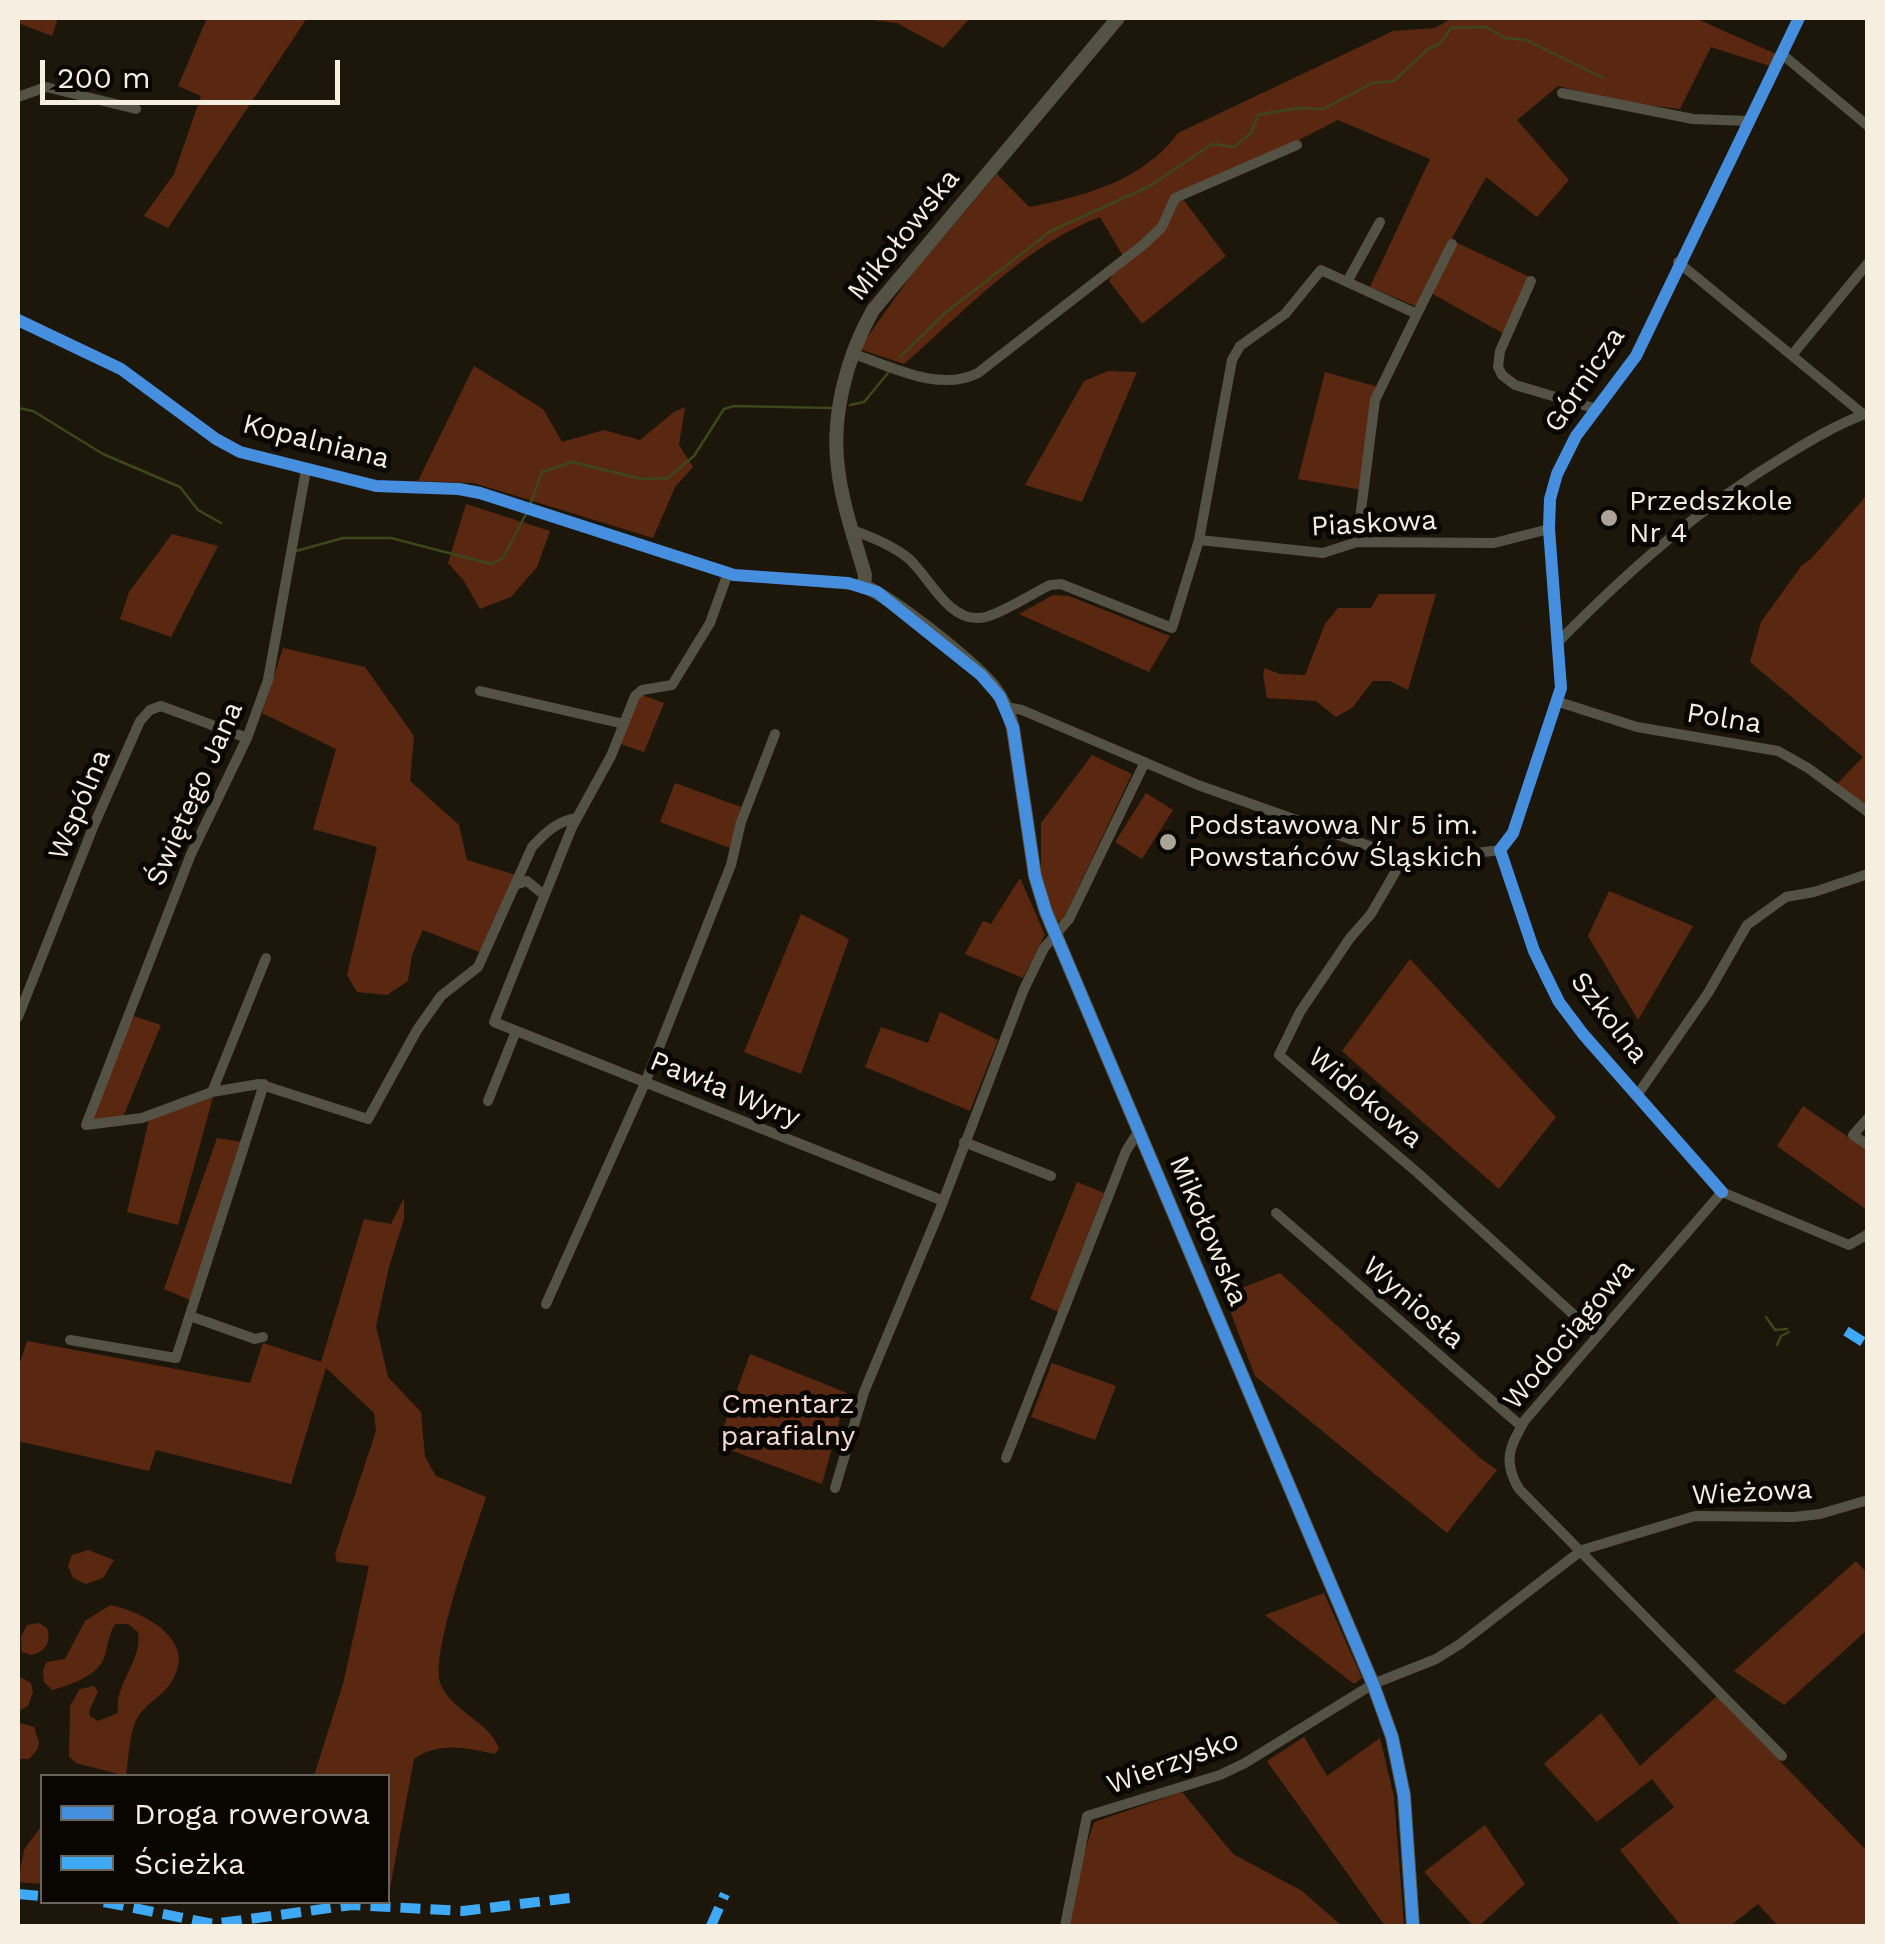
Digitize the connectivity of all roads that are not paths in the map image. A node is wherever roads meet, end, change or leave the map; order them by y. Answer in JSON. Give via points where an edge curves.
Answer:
{"nodes":[{"id":1,"x":1118,"y":18,"type":"edge"},
{"id":2,"x":1799,"y":18,"type":"edge"},
{"id":3,"x":1782,"y":55,"type":"junction"},
{"id":4,"x":1562,"y":93,"type":"dead end"},
{"id":5,"x":18,"y":97,"type":"edge"},
{"id":6,"x":136,"y":109,"type":"dead end"},
{"id":7,"x":1749,"y":122,"type":"junction"},
{"id":8,"x":1868,"y":126,"type":"edge"},
{"id":9,"x":1297,"y":144,"type":"dead end"},
{"id":10,"x":1380,"y":222,"type":"dead end"},
{"id":11,"x":1452,"y":244,"type":"dead end"},
{"id":12,"x":1678,"y":262,"type":"junction"},
{"id":13,"x":1868,"y":264,"type":"edge"},
{"id":14,"x":1531,"y":281,"type":"dead end"},
{"id":15,"x":1347,"y":282,"type":"junction"},
{"id":16,"x":1417,"y":314,"type":"junction"},
{"id":17,"x":18,"y":320,"type":"edge"},
{"id":18,"x":852,"y":353,"type":"junction"},
{"id":19,"x":1792,"y":355,"type":"junction"},
{"id":20,"x":1597,"y":410,"type":"junction"},
{"id":21,"x":1866,"y":414,"type":"edge"},
{"id":22,"x":306,"y":470,"type":"junction"},
{"id":23,"x":1549,"y":528,"type":"junction"},
{"id":24,"x":852,"y":530,"type":"junction"},
{"id":25,"x":1199,"y":540,"type":"junction"},
{"id":26,"x":1358,"y":542,"type":"junction"},
{"id":27,"x":728,"y":573,"type":"junction"},
{"id":28,"x":864,"y":586,"type":"junction"},
{"id":29,"x":1558,"y":642,"type":"junction"},
{"id":30,"x":480,"y":691,"type":"dead end"},
{"id":31,"x":1559,"y":702,"type":"junction"},
{"id":32,"x":1006,"y":708,"type":"junction"},
{"id":33,"x":624,"y":724,"type":"junction"},
{"id":34,"x":774,"y":734,"type":"dead end"},
{"id":35,"x":246,"y":738,"type":"junction"},
{"id":36,"x":1145,"y":762,"type":"junction"},
{"id":37,"x":1868,"y":812,"type":"edge"},
{"id":38,"x":571,"y":819,"type":"junction"},
{"id":39,"x":1500,"y":850,"type":"junction"},
{"id":40,"x":1404,"y":857,"type":"junction"},
{"id":41,"x":1868,"y":874,"type":"edge"},
{"id":42,"x":515,"y":885,"type":"junction"},
{"id":43,"x":544,"y":895,"type":"junction"},
{"id":44,"x":1055,"y":936,"type":"junction"},
{"id":45,"x":266,"y":958,"type":"dead end"},
{"id":46,"x":18,"y":1017,"type":"edge"},
{"id":47,"x":516,"y":1031,"type":"junction"},
{"id":48,"x":645,"y":1083,"type":"junction"},
{"id":49,"x":264,"y":1084,"type":"junction"},
{"id":50,"x":212,"y":1092,"type":"junction"},
{"id":51,"x":1638,"y":1094,"type":"junction"},
{"id":52,"x":488,"y":1101,"type":"dead end"},
{"id":53,"x":1868,"y":1118,"type":"edge"},
{"id":54,"x":1138,"y":1132,"type":"junction"},
{"id":55,"x":964,"y":1142,"type":"junction"},
{"id":56,"x":1868,"y":1146,"type":"edge"},
{"id":57,"x":1051,"y":1176,"type":"dead end"},
{"id":58,"x":1722,"y":1192,"type":"junction"},
{"id":59,"x":941,"y":1200,"type":"junction"},
{"id":60,"x":1276,"y":1214,"type":"dead end"},
{"id":61,"x":1868,"y":1234,"type":"edge"},
{"id":62,"x":546,"y":1304,"type":"dead end"},
{"id":63,"x":190,"y":1316,"type":"junction"},
{"id":64,"x":1596,"y":1335,"type":"junction"},
{"id":65,"x":264,"y":1337,"type":"dead end"},
{"id":66,"x":70,"y":1340,"type":"dead end"},
{"id":67,"x":1522,"y":1426,"type":"junction"},
{"id":68,"x":1006,"y":1458,"type":"dead end"},
{"id":69,"x":835,"y":1488,"type":"dead end"},
{"id":70,"x":1868,"y":1500,"type":"edge"},
{"id":71,"x":1582,"y":1550,"type":"junction"},
{"id":72,"x":1373,"y":1684,"type":"junction"},
{"id":73,"x":1782,"y":1756,"type":"dead end"},
{"id":74,"x":1065,"y":1926,"type":"edge"},
{"id":75,"x":1414,"y":1926,"type":"edge"}],
"edges":[{"from":1,"to":18,"type":"street","name":"Mikołowska","via":[[873,310]]},
{"from":2,"to":3,"type":"street","name":"Górnicza"},
{"from":3,"to":7,"type":"street","name":"Górnicza"},
{"from":3,"to":8,"type":"street"},
{"from":4,"to":7,"type":"street","via":[[1692,119]]},
{"from":5,"to":6,"type":"street","via":[[46,87]]},
{"from":7,"to":12,"type":"street","name":"Górnicza"},
{"from":9,"to":18,"type":"street","via":[[1176,198],[1162,227],[1142,245],[963,381],[936,380]]},
{"from":10,"to":15,"type":"street"},
{"from":11,"to":16,"type":"street"},
{"from":12,"to":19,"type":"street"},
{"from":12,"to":20,"type":"street","name":"Górnicza","via":[[1636,356]]},
{"from":13,"to":19,"type":"street"},
{"from":14,"to":20,"type":"street","via":[[1500,351],[1502,375]]},
{"from":15,"to":16,"type":"street"},
{"from":15,"to":25,"type":"street","via":[[1321,270],[1285,314],[1240,346]]},
{"from":16,"to":26,"type":"street","via":[[1376,400]]},
{"from":17,"to":22,"type":"street","name":"Kopalniana","via":[[121,369],[228,446]]},
{"from":18,"to":24,"type":"street","name":"Mikołowska","via":[[838,467]]},
{"from":19,"to":21,"type":"street"},
{"from":20,"to":23,"type":"street","name":"Górnicza","via":[[1557,474]]},
{"from":21,"to":29,"type":"street","via":[[1730,489],[1672,533]]},
{"from":22,"to":27,"type":"street","name":"Kopalniana","via":[[390,488],[459,489]]},
{"from":22,"to":35,"type":"street","name":"Świętego Jana","via":[[268,680]]},
{"from":23,"to":26,"type":"street","name":"Piaskowa","via":[[1494,543]]},
{"from":23,"to":29,"type":"street","name":"Górnicza"},
{"from":24,"to":25,"type":"street","via":[[909,558],[967,616],[981,619],[1061,584],[1172,628]]},
{"from":24,"to":28,"type":"street","name":"Mikołowska"},
{"from":25,"to":26,"type":"street","name":"Piaskowa","via":[[1323,553]]},
{"from":27,"to":28,"type":"street","name":"Kopalniana"},
{"from":27,"to":33,"type":"street","via":[[710,623],[672,685],[642,690]]},
{"from":28,"to":32,"type":"street","name":"Mikołowska","via":[[982,675]]},
{"from":29,"to":31,"type":"street","name":"Górnicza"},
{"from":30,"to":33,"type":"street"},
{"from":31,"to":37,"type":"street","name":"Polna","via":[[1637,727],[1778,752]]},
{"from":31,"to":39,"type":"street","name":"Górnicza","via":[[1513,833]]},
{"from":32,"to":36,"type":"street"},
{"from":32,"to":44,"type":"street","name":"Mikołowska","via":[[1034,876]]},
{"from":33,"to":38,"type":"street"},
{"from":34,"to":48,"type":"street","via":[[740,822],[731,866]]},
{"from":35,"to":46,"type":"street","name":"Wspólna","via":[[161,706],[140,721]]},
{"from":35,"to":50,"type":"street","name":"Świętego Jana","via":[[191,854],[86,1125],[142,1118]]},
{"from":36,"to":40,"type":"street"},
{"from":36,"to":44,"type":"street"},
{"from":38,"to":42,"type":"street","via":[[532,848]]},
{"from":38,"to":43,"type":"street"},
{"from":39,"to":40,"type":"street"},
{"from":39,"to":51,"type":"street","name":"Szkolna","via":[[1534,952],[1560,1002]]},
{"from":40,"to":64,"type":"street","name":"Widokowa","via":[[1300,1012],[1279,1055]]},
{"from":41,"to":51,"type":"street","via":[[1786,897],[1747,925]]},
{"from":42,"to":43,"type":"street","via":[[527,881]]},
{"from":42,"to":49,"type":"street","via":[[478,968],[441,996],[368,1119]]},
{"from":43,"to":47,"type":"street","name":"Pawła Wyry","via":[[494,1022]]},
{"from":44,"to":54,"type":"street","name":"Mikołowska"},
{"from":44,"to":55,"type":"street","via":[[1024,989]]},
{"from":45,"to":50,"type":"street"},
{"from":47,"to":48,"type":"street","name":"Pawła Wyry"},
{"from":47,"to":52,"type":"street"},
{"from":48,"to":59,"type":"street","name":"Pawła Wyry"},
{"from":48,"to":62,"type":"street"},
{"from":49,"to":50,"type":"street"},
{"from":49,"to":63,"type":"street"},
{"from":51,"to":58,"type":"street","name":"Szkolna"},
{"from":53,"to":56,"type":"street","via":[[1853,1135]]},
{"from":54,"to":68,"type":"street"},
{"from":54,"to":72,"type":"street","name":"Mikołowska"},
{"from":55,"to":57,"type":"street"},
{"from":55,"to":59,"type":"street"},
{"from":58,"to":61,"type":"street","via":[[1849,1246]]},
{"from":58,"to":64,"type":"street","name":"Wodociągowa"},
{"from":59,"to":69,"type":"street","via":[[864,1392]]},
{"from":60,"to":67,"type":"street","name":"Wyniosła"},
{"from":63,"to":65,"type":"street"},
{"from":63,"to":66,"type":"street","via":[[176,1358]]},
{"from":64,"to":67,"type":"street","name":"Wodociągowa"},
{"from":67,"to":71,"type":"street","name":"Wodociągowa","via":[[1508,1470]]},
{"from":70,"to":71,"type":"street","name":"Wieżowa","via":[[1794,1518],[1696,1516]]},
{"from":71,"to":72,"type":"street","via":[[1460,1644]]},
{"from":71,"to":73,"type":"street"},
{"from":72,"to":74,"type":"street","name":"Wierzysko","via":[[1246,1764],[1088,1816]]},
{"from":72,"to":75,"type":"street","name":"Mikołowska","via":[[1404,1795]]}]}
